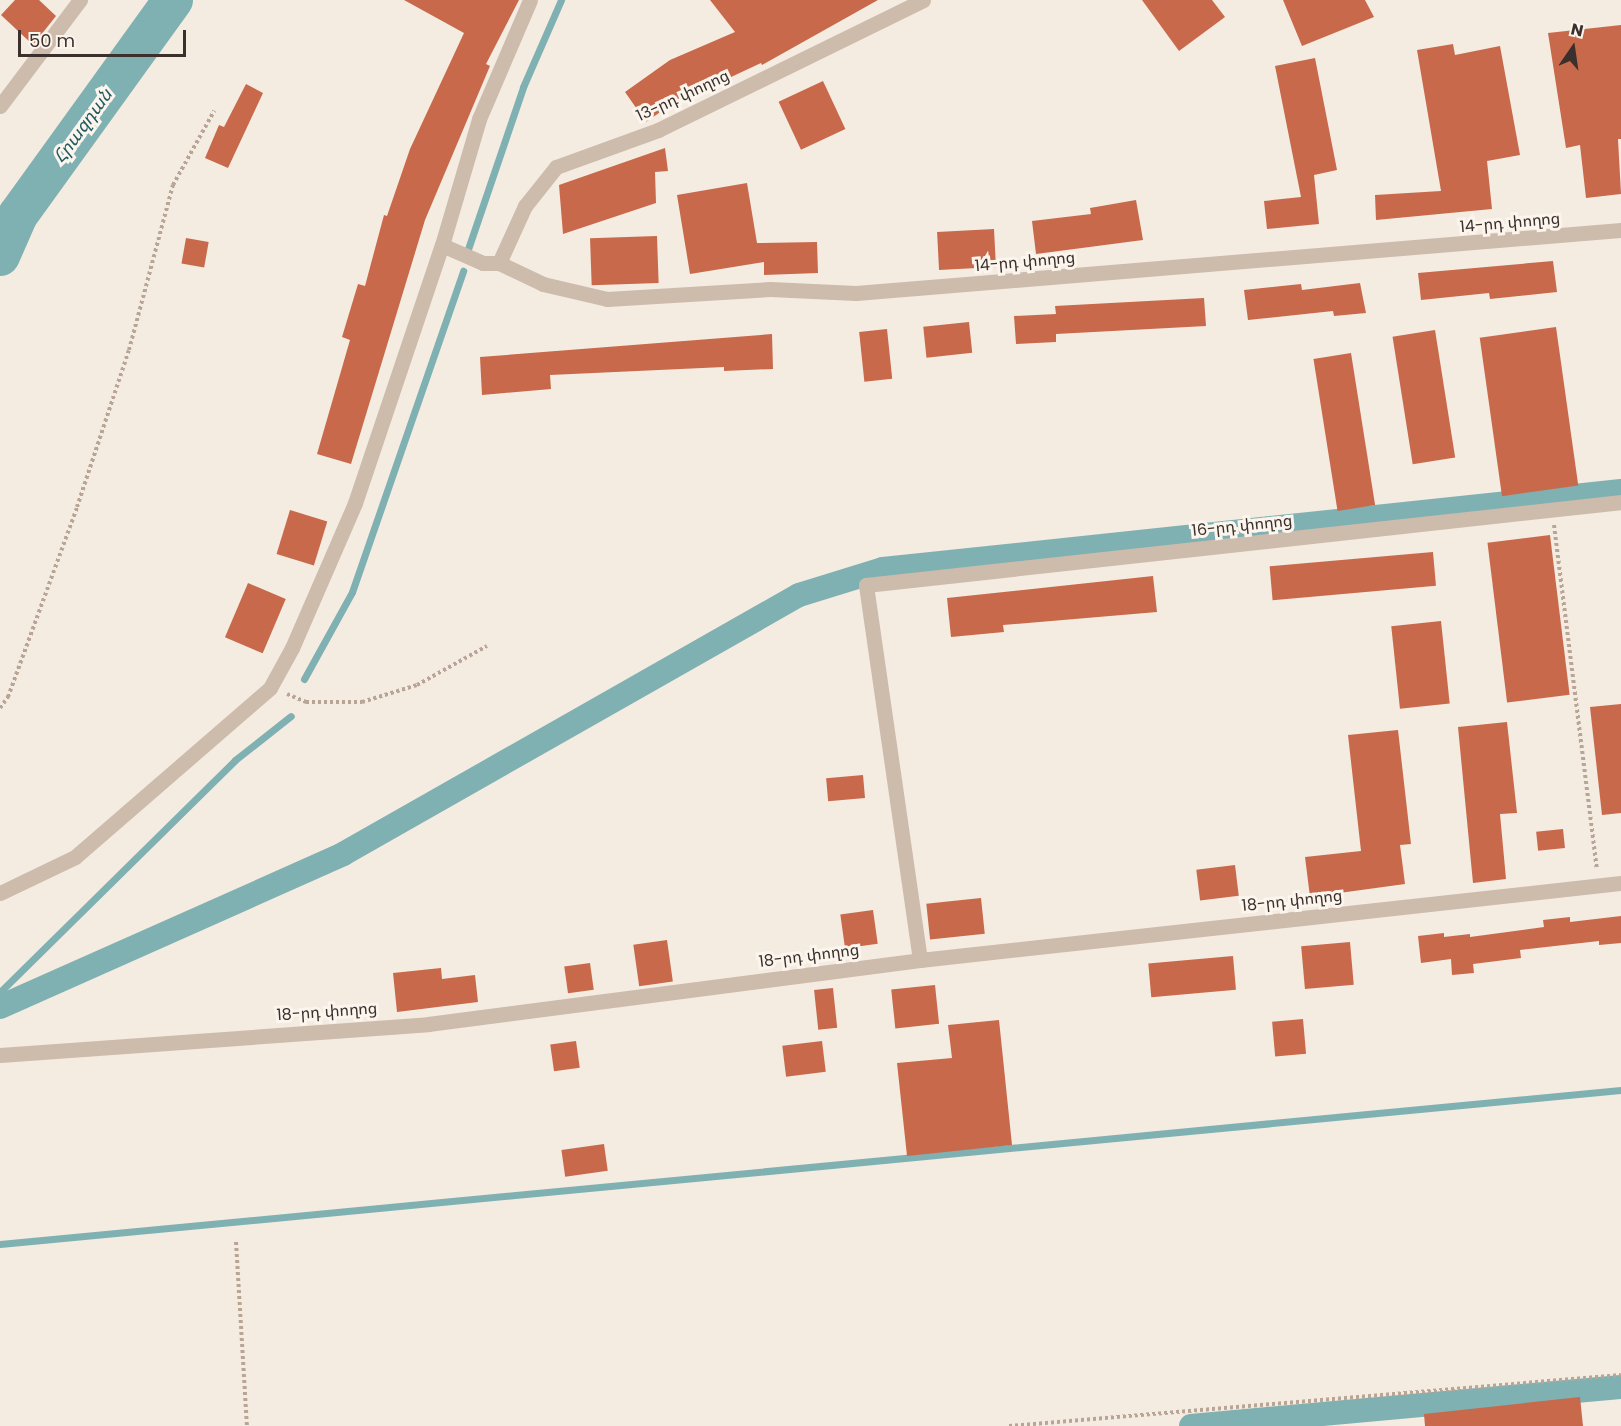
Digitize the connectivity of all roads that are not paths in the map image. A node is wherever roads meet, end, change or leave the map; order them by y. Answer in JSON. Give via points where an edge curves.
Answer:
{"nodes":[{"id":1,"x":80,"y":0,"type":"edge"},
{"id":2,"x":530,"y":0,"type":"edge"},
{"id":3,"x":923,"y":0,"type":"edge"},
{"id":4,"x":0,"y":106,"type":"edge"},
{"id":5,"x":1621,"y":230,"type":"edge"},
{"id":6,"x":442,"y":245,"type":"junction"},
{"id":7,"x":500,"y":263,"type":"junction"},
{"id":8,"x":1621,"y":502,"type":"edge"},
{"id":9,"x":1621,"y":883,"type":"edge"},
{"id":10,"x":0,"y":893,"type":"edge"},
{"id":11,"x":920,"y":960,"type":"junction"},
{"id":12,"x":0,"y":1055,"type":"edge"}],
"edges":[{"from":1,"to":4,"type":"street"},
{"from":2,"to":6,"type":"street","via":[[479,119]]},
{"from":3,"to":7,"type":"street","name":"13-րդ փողոց","via":[[658,130],[556,167],[525,206]]},
{"from":5,"to":7,"type":"street","name":"14-րդ փողոց","via":[[856,293],[770,289],[607,300],[543,284]]},
{"from":6,"to":7,"type":"street","name":"14-րդ փողոց","via":[[483,263]]},
{"from":6,"to":10,"type":"street","via":[[355,502],[292,648],[270,688],[75,858]]},
{"from":8,"to":11,"type":"street","name":"16-րդ փողոց","via":[[866,585]]},
{"from":9,"to":11,"type":"street","name":"18-րդ փողոց"},
{"from":11,"to":12,"type":"street","name":"18-րդ փողոց","via":[[428,1024]]}]}
